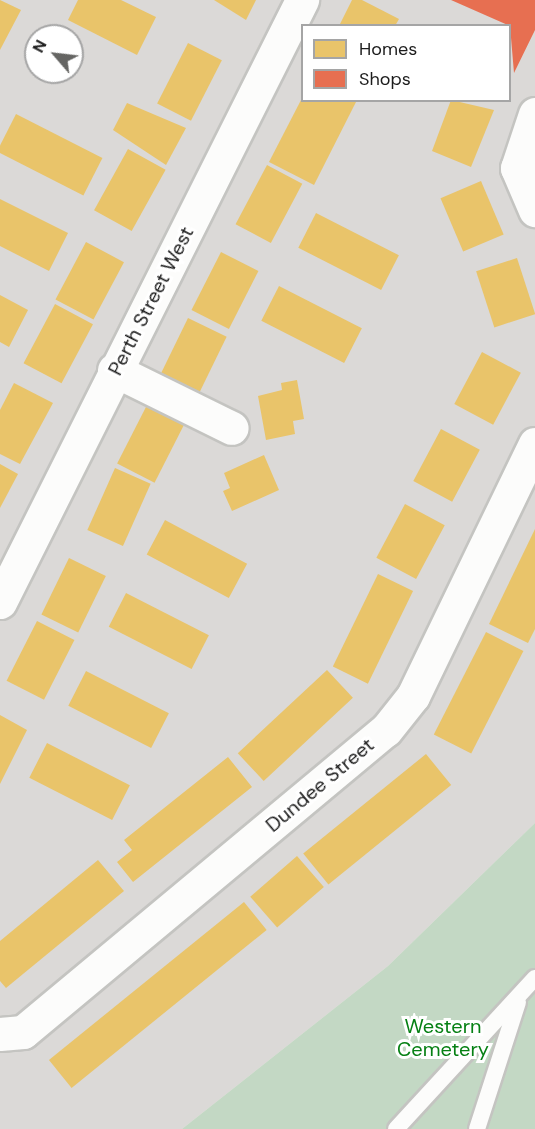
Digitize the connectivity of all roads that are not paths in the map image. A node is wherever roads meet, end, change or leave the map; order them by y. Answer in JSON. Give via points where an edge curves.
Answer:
{"nodes":[{"id":1,"x":302,"y":0,"type":"edge"},
{"id":2,"x":535,"y":114,"type":"edge"},
{"id":3,"x":535,"y":210,"type":"edge"},
{"id":4,"x":114,"y":370,"type":"junction"},
{"id":5,"x":232,"y":428,"type":"dead end"},
{"id":6,"x":535,"y":444,"type":"edge"},
{"id":7,"x":0,"y":602,"type":"edge"},
{"id":8,"x":535,"y":978,"type":"edge"},
{"id":9,"x":520,"y":996,"type":"junction"},
{"id":10,"x":0,"y":1034,"type":"edge"},
{"id":11,"x":396,"y":1129,"type":"edge"},
{"id":12,"x":477,"y":1129,"type":"edge"}],
"edges":[{"from":1,"to":4,"type":"street","name":"Perth Street West"},
{"from":2,"to":3,"type":"street","via":[[517,168]]},
{"from":4,"to":5,"type":"street"},
{"from":4,"to":7,"type":"street","name":"Perth Street West"},
{"from":6,"to":10,"type":"street","name":"Dundee Street","via":[[413,696],[386,730],[23,1032]]},
{"from":8,"to":9,"type":"lane"},
{"from":9,"to":11,"type":"lane"},
{"from":9,"to":12,"type":"lane"}]}
